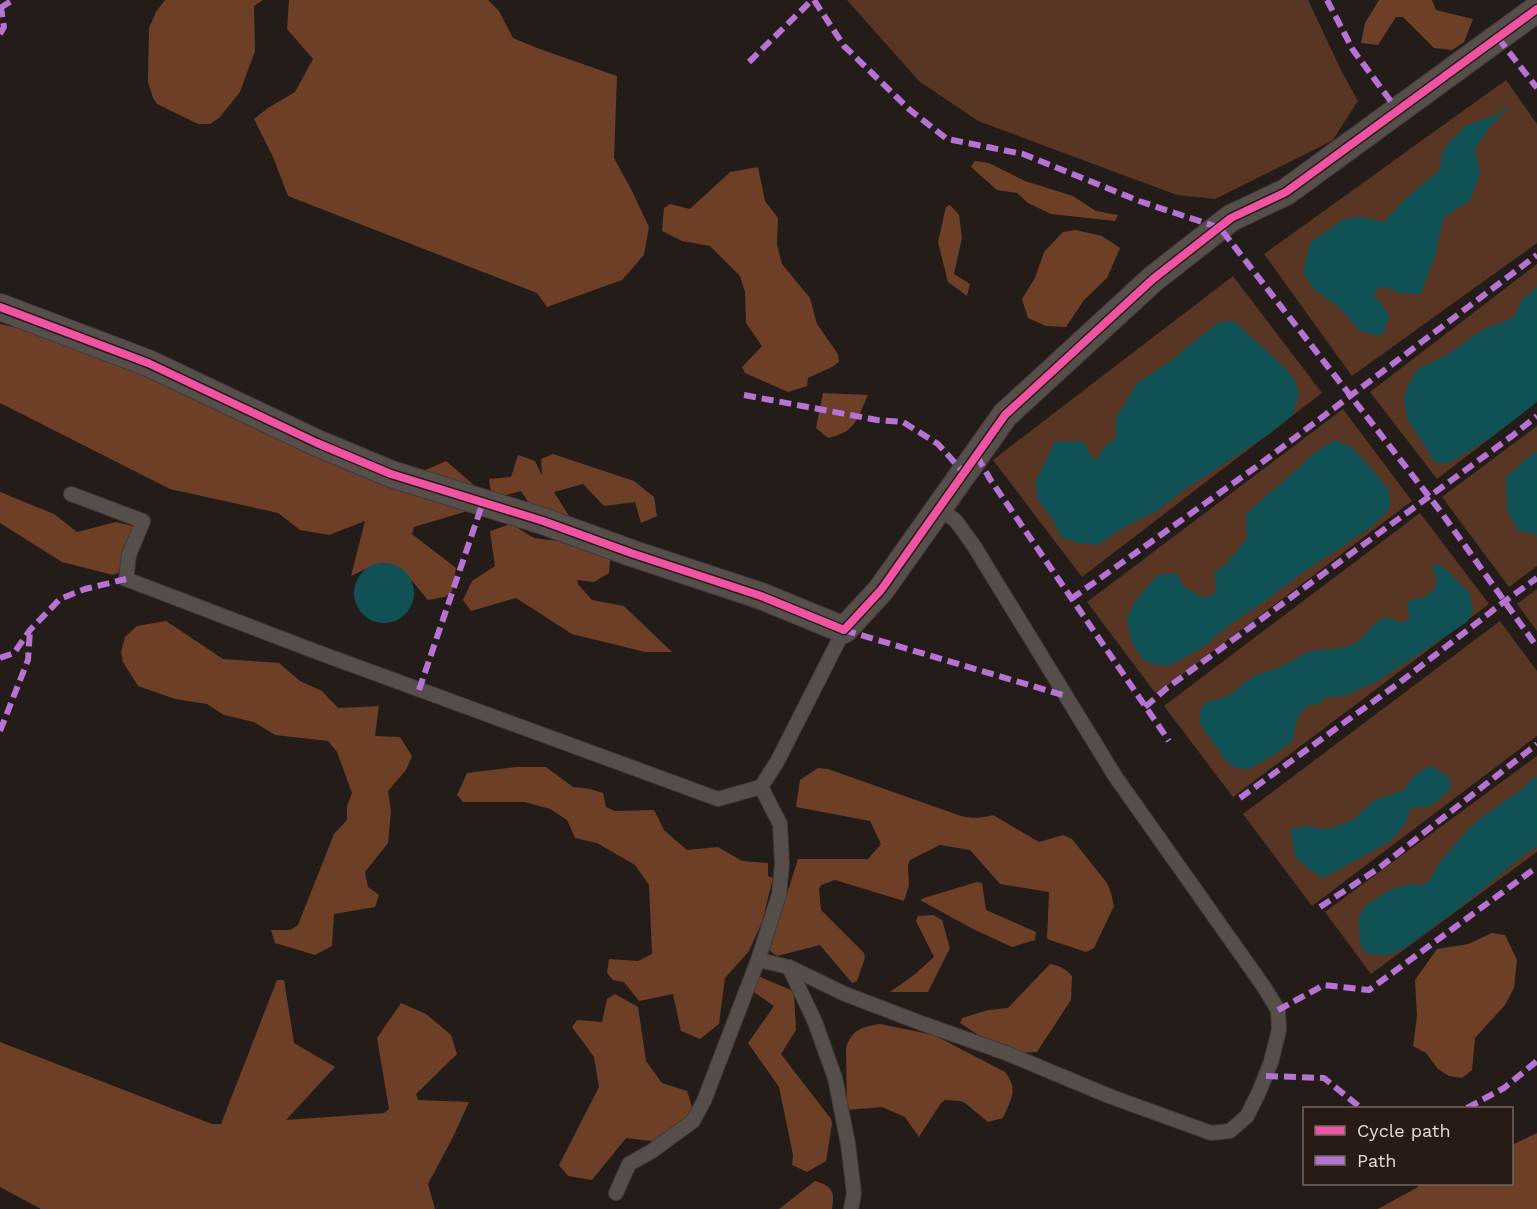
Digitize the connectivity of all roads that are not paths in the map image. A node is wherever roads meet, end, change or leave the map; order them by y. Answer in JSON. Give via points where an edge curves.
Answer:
{"nodes":[{"id":1,"x":1537,"y":9,"type":"edge"},
{"id":2,"x":0,"y":307,"type":"edge"},
{"id":3,"x":71,"y":494,"type":"dead end"},
{"id":4,"x":939,"y":508,"type":"junction"},
{"id":5,"x":844,"y":630,"type":"junction"},
{"id":6,"x":761,"y":787,"type":"junction"},
{"id":7,"x":758,"y":960,"type":"junction"},
{"id":8,"x":789,"y":967,"type":"junction"},
{"id":9,"x":616,"y":1193,"type":"dead end"},
{"id":10,"x":851,"y":1209,"type":"edge"}],
"edges":[{"from":1,"to":4,"type":"street","via":[[1286,192],[1231,218],[1153,279],[1005,415]]},
{"from":2,"to":5,"type":"street","via":[[148,363],[391,474],[543,521],[762,597]]},
{"from":3,"to":6,"type":"lane","via":[[143,521],[129,555],[126,579],[718,799]]},
{"from":4,"to":5,"type":"street","via":[[881,590]]},
{"from":4,"to":8,"type":"lane","via":[[956,521],[974,546],[1115,776],[1278,1010],[1279,1030],[1271,1062],[1247,1116],[1230,1131],[1211,1133],[845,994]]},
{"from":5,"to":6,"type":"lane"},
{"from":6,"to":7,"type":"lane","via":[[780,824],[783,864],[779,895]]},
{"from":7,"to":8,"type":"lane"},
{"from":7,"to":9,"type":"lane","via":[[693,1121],[629,1164]]},
{"from":8,"to":10,"type":"lane","via":[[835,1078],[854,1193]]}]}
